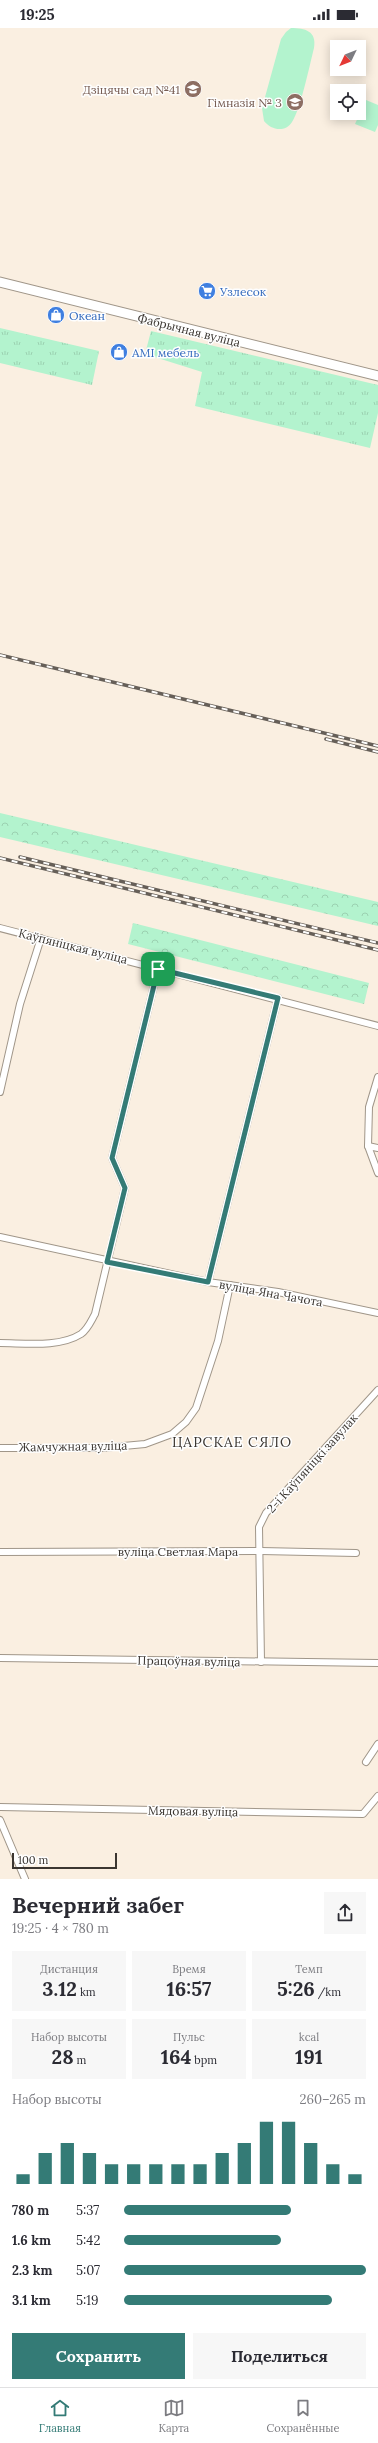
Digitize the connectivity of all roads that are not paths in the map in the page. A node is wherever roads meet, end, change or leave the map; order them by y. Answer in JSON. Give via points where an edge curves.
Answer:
{"nodes":[{"id":1,"x":0,"y":282,"type":"edge"},
{"id":2,"x":378,"y":376,"type":"edge"},
{"id":3,"x":0,"y":928,"type":"edge"},
{"id":4,"x":41,"y":938,"type":"junction"},
{"id":5,"x":158,"y":969,"type":"junction"},
{"id":6,"x":278,"y":998,"type":"junction"},
{"id":7,"x":378,"y":1026,"type":"edge"},
{"id":8,"x":2,"y":1070,"type":"edge"},
{"id":9,"x":378,"y":1077,"type":"edge"},
{"id":10,"x":0,"y":1092,"type":"edge"},
{"id":11,"x":368,"y":1146,"type":"junction"},
{"id":12,"x":378,"y":1148,"type":"edge"},
{"id":13,"x":378,"y":1173,"type":"edge"},
{"id":14,"x":0,"y":1237,"type":"edge"},
{"id":15,"x":107,"y":1262,"type":"junction"},
{"id":16,"x":208,"y":1282,"type":"junction"},
{"id":17,"x":230,"y":1285,"type":"junction"},
{"id":18,"x":378,"y":1313,"type":"edge"},
{"id":19,"x":0,"y":1343,"type":"edge"},
{"id":20,"x":378,"y":1390,"type":"edge"},
{"id":21,"x":0,"y":1448,"type":"edge"},
{"id":22,"x":261,"y":1551,"type":"junction"},
{"id":23,"x":0,"y":1552,"type":"edge"},
{"id":24,"x":356,"y":1553,"type":"dead end"},
{"id":25,"x":0,"y":1658,"type":"edge"},
{"id":26,"x":261,"y":1662,"type":"junction"},
{"id":27,"x":378,"y":1663,"type":"edge"},
{"id":28,"x":378,"y":1744,"type":"edge"},
{"id":29,"x":366,"y":1762,"type":"dead end"},
{"id":30,"x":378,"y":1796,"type":"edge"},
{"id":31,"x":0,"y":1807,"type":"edge"},
{"id":32,"x":0,"y":1820,"type":"edge"},
{"id":33,"x":25,"y":1879,"type":"edge"}],
"edges":[{"from":1,"to":2,"type":"main road","name":"Фабрычная вуліца"},
{"from":3,"to":4,"type":"street","name":"Каўпяніцкая вуліца"},
{"from":4,"to":5,"type":"street","name":"Каўпяніцкая вуліца"},
{"from":4,"to":8,"type":"street"},
{"from":5,"to":6,"type":"street","name":"Каўпяніцкая вуліца"},
{"from":5,"to":15,"type":"street","via":[[112,1158],[125,1188]]},
{"from":6,"to":7,"type":"street","name":"Каўпяніцкая вуліца"},
{"from":6,"to":16,"type":"street"},
{"from":8,"to":10,"type":"street"},
{"from":9,"to":11,"type":"street","via":[[369,1107]]},
{"from":11,"to":12,"type":"street"},
{"from":11,"to":13,"type":"street"},
{"from":14,"to":15,"type":"street","name":"вуліца Яна Чачота"},
{"from":15,"to":16,"type":"street","name":"вуліца Яна Чачота"},
{"from":15,"to":19,"type":"street","via":[[95,1314],[89,1326],[80,1334],[47,1343]]},
{"from":16,"to":17,"type":"street","name":"вуліца Яна Чачота"},
{"from":17,"to":18,"type":"street","name":"вуліца Яна Чачота","via":[[278,1292]]},
{"from":17,"to":21,"type":"street","name":"Жамчужная вуліца","via":[[218,1341],[196,1408],[186,1422],[172,1434],[145,1444],[102,1448]]},
{"from":20,"to":22,"type":"street","name":"2-і Каўпяніцкі завулак","via":[[266,1513],[259,1527]]},
{"from":22,"to":23,"type":"street","name":"вуліца Светлая Мара"},
{"from":22,"to":24,"type":"street","name":"вуліца Светлая Мара"},
{"from":22,"to":26,"type":"street","name":"2-і Каўпяніцкі завулак"},
{"from":25,"to":26,"type":"street","name":"Працоўная вуліца"},
{"from":26,"to":27,"type":"street","name":"Працоўная вуліца"},
{"from":28,"to":29,"type":"street"},
{"from":30,"to":31,"type":"street","name":"Мядовая вуліца","via":[[363,1814]]},
{"from":32,"to":33,"type":"street"}]}
